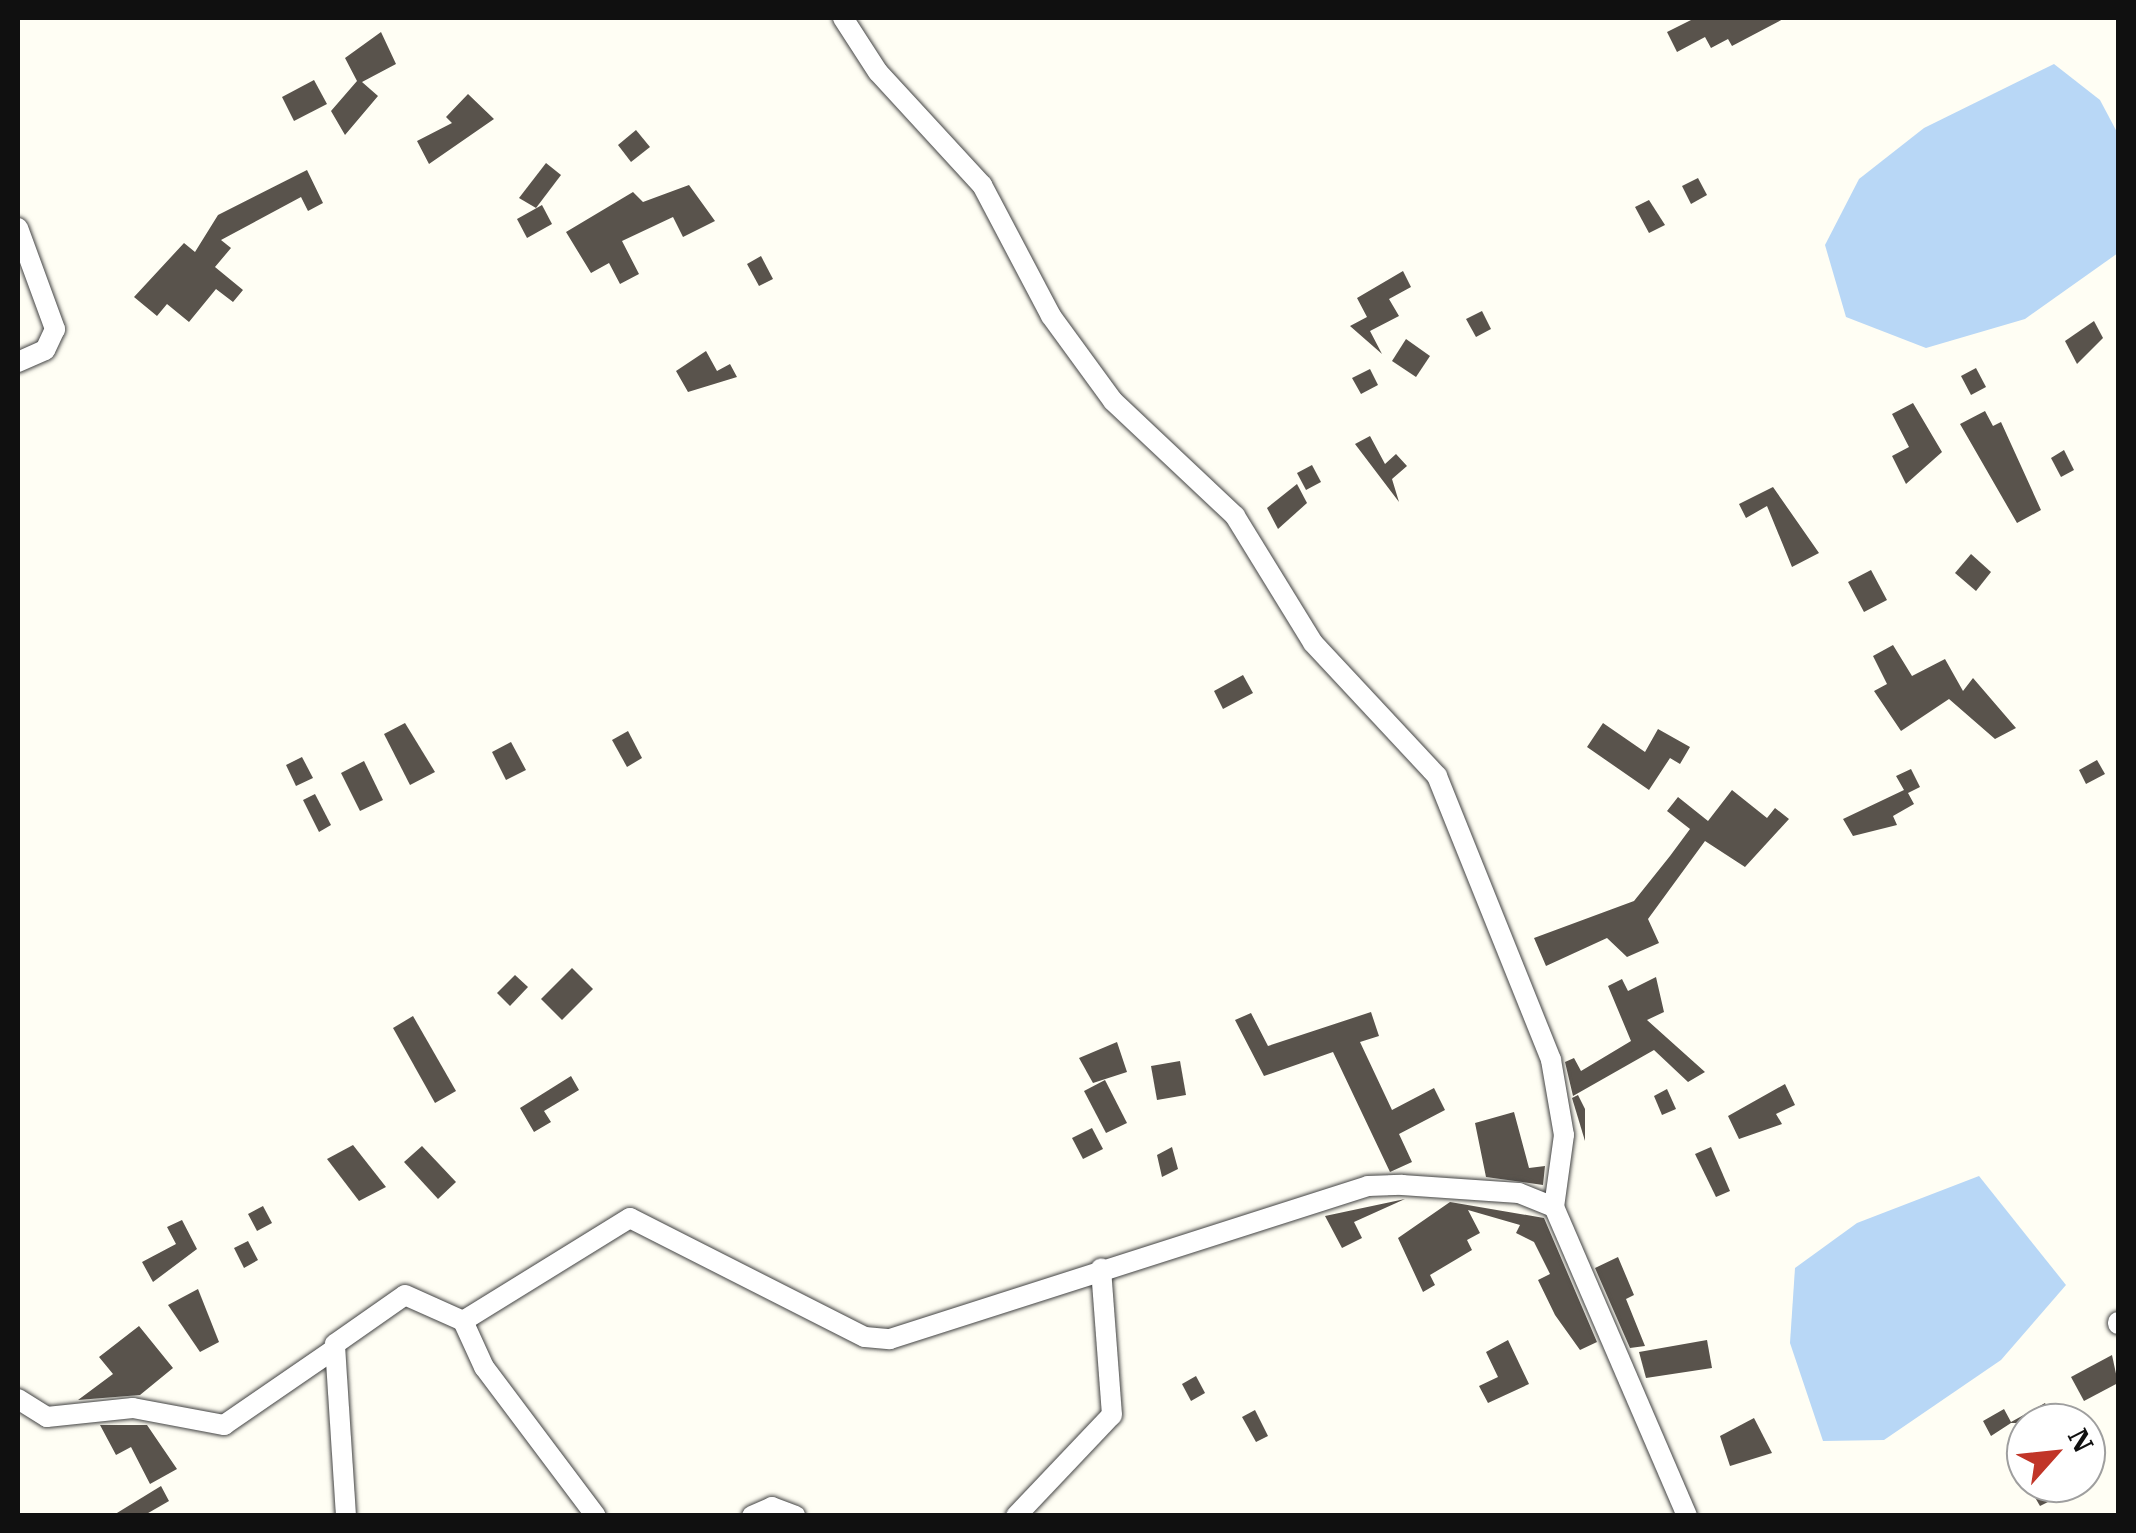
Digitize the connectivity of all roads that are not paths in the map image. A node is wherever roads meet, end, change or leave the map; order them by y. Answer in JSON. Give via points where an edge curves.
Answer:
{"nodes":[{"id":1,"x":843,"y":18,"type":"edge"},
{"id":2,"x":18,"y":228,"type":"edge"},
{"id":3,"x":18,"y":362,"type":"edge"},
{"id":4,"x":1554,"y":1206,"type":"junction"},
{"id":5,"x":1101,"y":1268,"type":"junction"},
{"id":6,"x":463,"y":1321,"type":"junction"},
{"id":7,"x":333,"y":1350,"type":"junction"},
{"id":8,"x":18,"y":1399,"type":"edge"},
{"id":9,"x":346,"y":1516,"type":"edge"},
{"id":10,"x":596,"y":1516,"type":"edge"},
{"id":11,"x":752,"y":1516,"type":"edge"},
{"id":12,"x":795,"y":1516,"type":"edge"},
{"id":13,"x":1016,"y":1516,"type":"edge"},
{"id":14,"x":1687,"y":1516,"type":"edge"}],
"edges":[{"from":1,"to":4,"type":"street","via":[[878,72],[982,186],[1051,316],[1112,401],[1235,516],[1313,643],[1437,776],[1551,1060],[1564,1136]]},
{"from":2,"to":3,"type":"street","via":[[56,329],[44,350]]},
{"from":4,"to":5,"type":"street","via":[[1519,1193],[1368,1186]]},
{"from":4,"to":14,"type":"street"},
{"from":5,"to":6,"type":"street","via":[[876,1339],[630,1218]]},
{"from":5,"to":13,"type":"street","via":[[1112,1415]]},
{"from":6,"to":7,"type":"street","via":[[405,1294]]},
{"from":6,"to":10,"type":"street","via":[[484,1367]]},
{"from":7,"to":8,"type":"street","via":[[224,1424],[133,1408],[47,1417]]},
{"from":7,"to":9,"type":"street"},
{"from":11,"to":12,"type":"street","via":[[772,1507]]}]}
